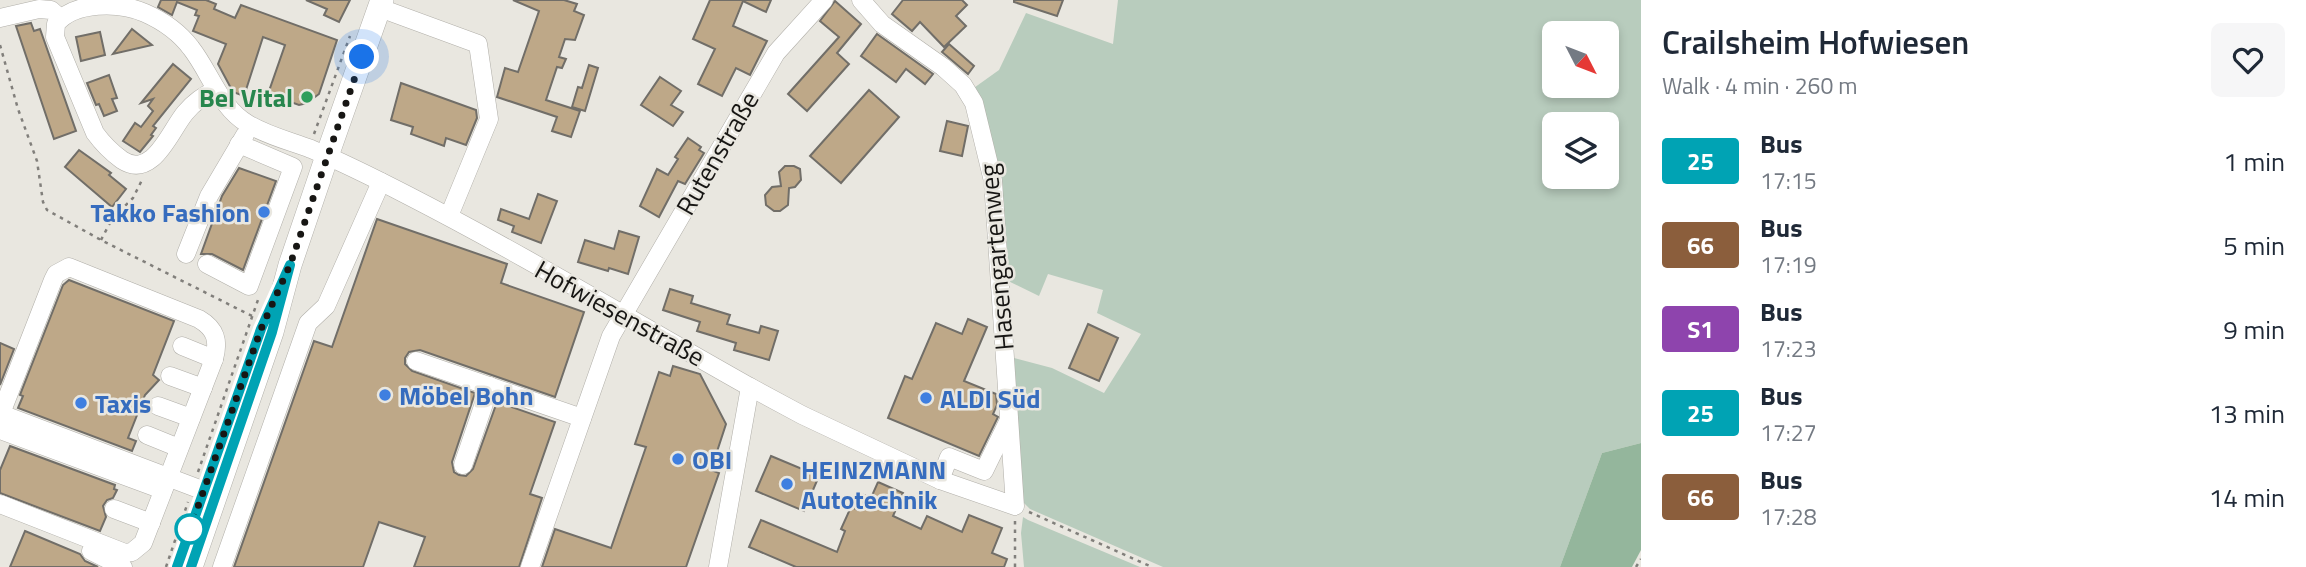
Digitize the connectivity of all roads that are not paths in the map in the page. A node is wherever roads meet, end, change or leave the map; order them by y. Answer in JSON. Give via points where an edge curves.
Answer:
{"nodes":[{"id":1,"x":824,"y":0,"type":"edge"},
{"id":2,"x":861,"y":0,"type":"edge"},
{"id":3,"x":381,"y":4,"type":"edge"},
{"id":4,"x":144,"y":6,"type":"edge"},
{"id":5,"x":68,"y":9,"type":"edge"},
{"id":6,"x":0,"y":18,"type":"edge"},
{"id":7,"x":216,"y":90,"type":"junction"},
{"id":8,"x":250,"y":126,"type":"junction"},
{"id":9,"x":239,"y":145,"type":"junction"},
{"id":10,"x":318,"y":152,"type":"junction"},
{"id":11,"x":381,"y":181,"type":"junction"},
{"id":12,"x":449,"y":216,"type":"junction"},
{"id":13,"x":186,"y":254,"type":"dead end"},
{"id":14,"x":206,"y":264,"type":"dead end"},
{"id":15,"x":621,"y":316,"type":"junction"},
{"id":16,"x":182,"y":346,"type":"dead end"},
{"id":17,"x":215,"y":359,"type":"junction"},
{"id":18,"x":416,"y":361,"type":"dead end"},
{"id":19,"x":170,"y":376,"type":"dead end"},
{"id":20,"x":490,"y":386,"type":"junction"},
{"id":21,"x":750,"y":387,"type":"junction"},
{"id":22,"x":203,"y":388,"type":"junction"},
{"id":23,"x":158,"y":406,"type":"dead end"},
{"id":24,"x":0,"y":415,"type":"edge"},
{"id":25,"x":191,"y":418,"type":"junction"},
{"id":26,"x":582,"y":418,"type":"junction"},
{"id":27,"x":1009,"y":419,"type":"junction"},
{"id":28,"x":0,"y":429,"type":"edge"},
{"id":29,"x":147,"y":435,"type":"dead end"},
{"id":30,"x":179,"y":448,"type":"junction"},
{"id":31,"x":463,"y":465,"type":"dead end"},
{"id":32,"x":940,"y":480,"type":"junction"},
{"id":33,"x":166,"y":483,"type":"junction"},
{"id":34,"x":210,"y":493,"type":"junction"},
{"id":35,"x":0,"y":504,"type":"edge"},
{"id":36,"x":1015,"y":506,"type":"joint"},
{"id":37,"x":114,"y":509,"type":"dead end"},
{"id":38,"x":0,"y":515,"type":"edge"},
{"id":39,"x":150,"y":523,"type":"junction"},
{"id":40,"x":123,"y":567,"type":"edge"},
{"id":41,"x":177,"y":567,"type":"edge"},
{"id":42,"x":191,"y":567,"type":"edge"},
{"id":43,"x":222,"y":567,"type":"edge"},
{"id":44,"x":530,"y":567,"type":"edge"},
{"id":45,"x":718,"y":567,"type":"edge"}],
"edges":[{"from":1,"to":15,"type":"street","name":"Rutenstraße","via":[[776,53]]},
{"from":2,"to":27,"type":"street","name":"Hasengartenweg","via":[[882,24],[963,85],[974,103],[992,181]]},
{"from":3,"to":10,"type":"main road"},
{"from":3,"to":12,"type":"street","via":[[478,44],[489,119]]},
{"from":4,"to":5,"type":"street"},
{"from":4,"to":7,"type":"street","via":[[182,38]]},
{"from":5,"to":6,"type":"street","via":[[39,9]]},
{"from":5,"to":7,"type":"street","via":[[54,30],[55,37],[95,133],[119,158],[133,165],[156,156],[184,113]]},
{"from":7,"to":8,"type":"street"},
{"from":8,"to":9,"type":"street"},
{"from":8,"to":10,"type":"street","name":"Hofwiesenstraße"},
{"from":9,"to":13,"type":"street","via":[[209,196]]},
{"from":9,"to":14,"type":"street","via":[[293,167],[249,286]]},
{"from":10,"to":11,"type":"street","name":"Hofwiesenstraße"},
{"from":10,"to":34,"type":"main road","via":[[290,265],[261,329]]},
{"from":11,"to":12,"type":"street","name":"Hofwiesenstraße"},
{"from":11,"to":43,"type":"street","via":[[326,306],[308,323]]},
{"from":12,"to":15,"type":"street","name":"Hofwiesenstraße"},
{"from":15,"to":21,"type":"street","name":"Hofwiesenstraße"},
{"from":15,"to":26,"type":"street","name":"Rutenstraße"},
{"from":16,"to":17,"type":"street"},
{"from":17,"to":22,"type":"street"},
{"from":17,"to":24,"type":"street","via":[[216,338],[206,323],[69,267],[53,280]]},
{"from":18,"to":20,"type":"street"},
{"from":19,"to":22,"type":"street"},
{"from":20,"to":26,"type":"street"},
{"from":20,"to":31,"type":"street"},
{"from":21,"to":32,"type":"street","name":"Hofwiesenstraße"},
{"from":21,"to":45,"type":"street"},
{"from":22,"to":25,"type":"street"},
{"from":23,"to":25,"type":"street"},
{"from":24,"to":33,"type":"street"},
{"from":25,"to":30,"type":"street"},
{"from":26,"to":44,"type":"street","name":"Rutenstraße"},
{"from":27,"to":32,"type":"street","via":[[984,471],[949,457]]},
{"from":27,"to":36,"type":"street","name":"Hasengartenweg"},
{"from":28,"to":33,"type":"street"},
{"from":29,"to":30,"type":"street"},
{"from":30,"to":33,"type":"street"},
{"from":32,"to":36,"type":"street","name":"Hofwiesenstraße"},
{"from":33,"to":34,"type":"street"},
{"from":33,"to":39,"type":"street"},
{"from":34,"to":41,"type":"main road"},
{"from":34,"to":42,"type":"main road"},
{"from":35,"to":39,"type":"street","via":[[125,553],[143,543]]},
{"from":37,"to":39,"type":"street"},
{"from":38,"to":40,"type":"street"}]}
